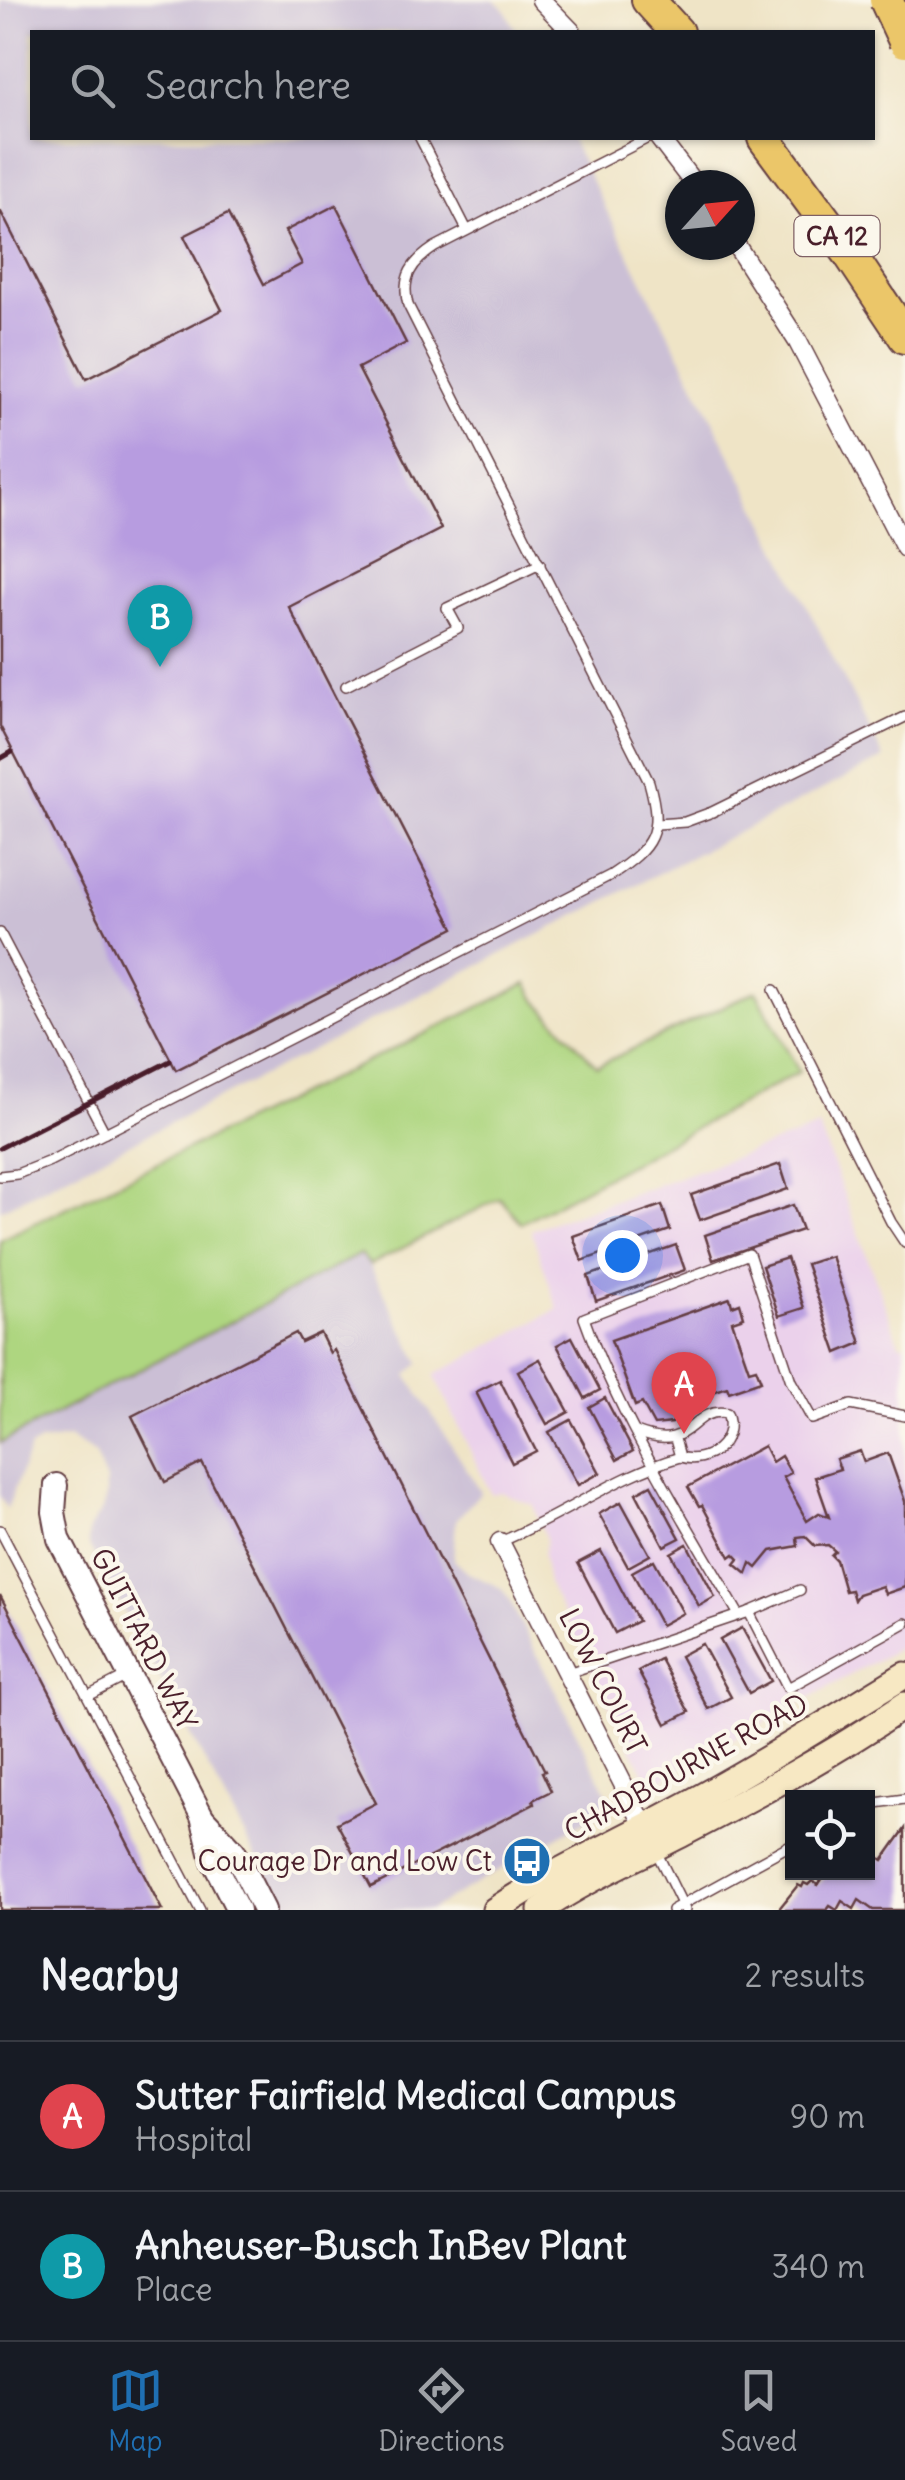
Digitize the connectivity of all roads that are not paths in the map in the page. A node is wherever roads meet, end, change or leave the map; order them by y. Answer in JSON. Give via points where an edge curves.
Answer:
{"nodes":[{"id":1,"x":541,"y":0,"type":"edge"},
{"id":2,"x":648,"y":0,"type":"edge"},
{"id":3,"x":884,"y":0,"type":"edge"},
{"id":4,"x":905,"y":16,"type":"edge"},
{"id":5,"x":570,"y":30,"type":"edge"},
{"id":6,"x":675,"y":30,"type":"edge"},
{"id":7,"x":905,"y":41,"type":"edge"},
{"id":8,"x":421,"y":140,"type":"edge"},
{"id":9,"x":644,"y":140,"type":"edge"},
{"id":10,"x":661,"y":140,"type":"edge"},
{"id":11,"x":765,"y":140,"type":"edge"},
{"id":12,"x":684,"y":170,"type":"edge"},
{"id":13,"x":467,"y":230,"type":"junction"},
{"id":14,"x":745,"y":260,"type":"edge"},
{"id":15,"x":905,"y":337,"type":"edge"},
{"id":16,"x":905,"y":548,"type":"edge"},
{"id":17,"x":540,"y":564,"type":"junction"},
{"id":18,"x":346,"y":686,"type":"dead end"},
{"id":19,"x":905,"y":717,"type":"edge"},
{"id":20,"x":657,"y":824,"type":"junction"},
{"id":21,"x":0,"y":933,"type":"edge"},
{"id":22,"x":774,"y":990,"type":"dead end"},
{"id":23,"x":106,"y":1133,"type":"junction"},
{"id":24,"x":0,"y":1176,"type":"edge"},
{"id":25,"x":905,"y":1243,"type":"edge"},
{"id":26,"x":905,"y":1416,"type":"edge"},
{"id":27,"x":636,"y":1432,"type":"junction"},
{"id":28,"x":674,"y":1440,"type":"junction"},
{"id":29,"x":680,"y":1457,"type":"junction"},
{"id":30,"x":653,"y":1465,"type":"junction"},
{"id":31,"x":56,"y":1484,"type":"dead end"},
{"id":32,"x":0,"y":1530,"type":"edge"},
{"id":33,"x":500,"y":1542,"type":"joint"},
{"id":34,"x":800,"y":1590,"type":"dead end"},
{"id":35,"x":744,"y":1613,"type":"junction"},
{"id":36,"x":905,"y":1623,"type":"edge"},
{"id":37,"x":568,"y":1673,"type":"junction"},
{"id":38,"x":129,"y":1674,"type":"junction"},
{"id":39,"x":905,"y":1676,"type":"edge"},
{"id":40,"x":88,"y":1696,"type":"junction"},
{"id":41,"x":905,"y":1704,"type":"edge"},
{"id":42,"x":905,"y":1799,"type":"edge"},
{"id":43,"x":875,"y":1803,"type":"edge"},
{"id":44,"x":202,"y":1816,"type":"junction"},
{"id":45,"x":649,"y":1836,"type":"junction"},
{"id":46,"x":785,"y":1848,"type":"edge"},
{"id":47,"x":680,"y":1908,"type":"edge"},
{"id":48,"x":200,"y":1910,"type":"edge"},
{"id":49,"x":238,"y":1910,"type":"edge"},
{"id":50,"x":264,"y":1910,"type":"edge"},
{"id":51,"x":495,"y":1910,"type":"edge"},
{"id":52,"x":541,"y":1910,"type":"edge"}],
"edges":[{"from":1,"to":5,"type":"street"},
{"from":2,"to":6,"type":"highway"},
{"from":3,"to":4,"type":"highway"},
{"from":3,"to":7,"type":"highway","bridge":true},
{"from":8,"to":13,"type":"lane"},
{"from":9,"to":13,"type":"lane"},
{"from":10,"to":12,"type":"street"},
{"from":11,"to":15,"type":"highway","number":"CA 12"},
{"from":13,"to":17,"type":"lane","via":[[410,267],[405,292]]},
{"from":14,"to":16,"type":"street","via":[[806,356]]},
{"from":17,"to":18,"type":"lane","via":[[447,608],[458,628]]},
{"from":17,"to":20,"type":"lane","via":[[650,782]]},
{"from":19,"to":20,"type":"lane","via":[[712,812]]},
{"from":20,"to":23,"type":"lane","via":[[638,857],[611,875]]},
{"from":21,"to":23,"type":"lane"},
{"from":22,"to":25,"type":"lane"},
{"from":23,"to":24,"type":"lane","via":[[34,1168]]},
{"from":26,"to":27,"type":"lane","via":[[851,1404],[812,1420],[790,1381],[749,1254],[584,1318]]},
{"from":27,"to":28,"type":"lane"},
{"from":27,"to":30,"type":"lane"},
{"from":28,"to":29,"type":"lane"},
{"from":28,"to":29,"type":"lane","via":[[709,1414],[727,1412],[728,1436],[716,1451],[703,1459]]},
{"from":29,"to":30,"type":"lane"},
{"from":30,"to":33,"type":"lane"},
{"from":30,"to":35,"type":"lane"},
{"from":31,"to":38,"type":"street","name":"GUITTARD WAY","via":[[59,1538]]},
{"from":32,"to":40,"type":"lane"},
{"from":33,"to":37,"type":"street","name":"LOW COURT"},
{"from":34,"to":35,"type":"lane"},
{"from":35,"to":36,"type":"lane","via":[[788,1688]]},
{"from":35,"to":37,"type":"lane"},
{"from":37,"to":45,"type":"street","name":"LOW COURT"},
{"from":38,"to":40,"type":"lane"},
{"from":38,"to":44,"type":"street","name":"GUITTARD WAY"},
{"from":39,"to":45,"type":"main road","name":"CHADBOURNE ROAD"},
{"from":40,"to":48,"type":"lane"},
{"from":41,"to":45,"type":"main road","name":"CHADBOURNE ROAD","via":[[682,1834]]},
{"from":42,"to":43,"type":"lane"},
{"from":44,"to":49,"type":"street","name":"GUITTARD WAY","via":[[213,1861]]},
{"from":44,"to":50,"type":"street","name":"GUITTARD WAY","via":[[234,1851]]},
{"from":45,"to":47,"type":"lane"},
{"from":45,"to":51,"type":"main road","name":"CHADBOURNE ROAD"},
{"from":45,"to":52,"type":"main road","name":"CHADBOURNE ROAD"},
{"from":46,"to":47,"type":"lane"}]}
